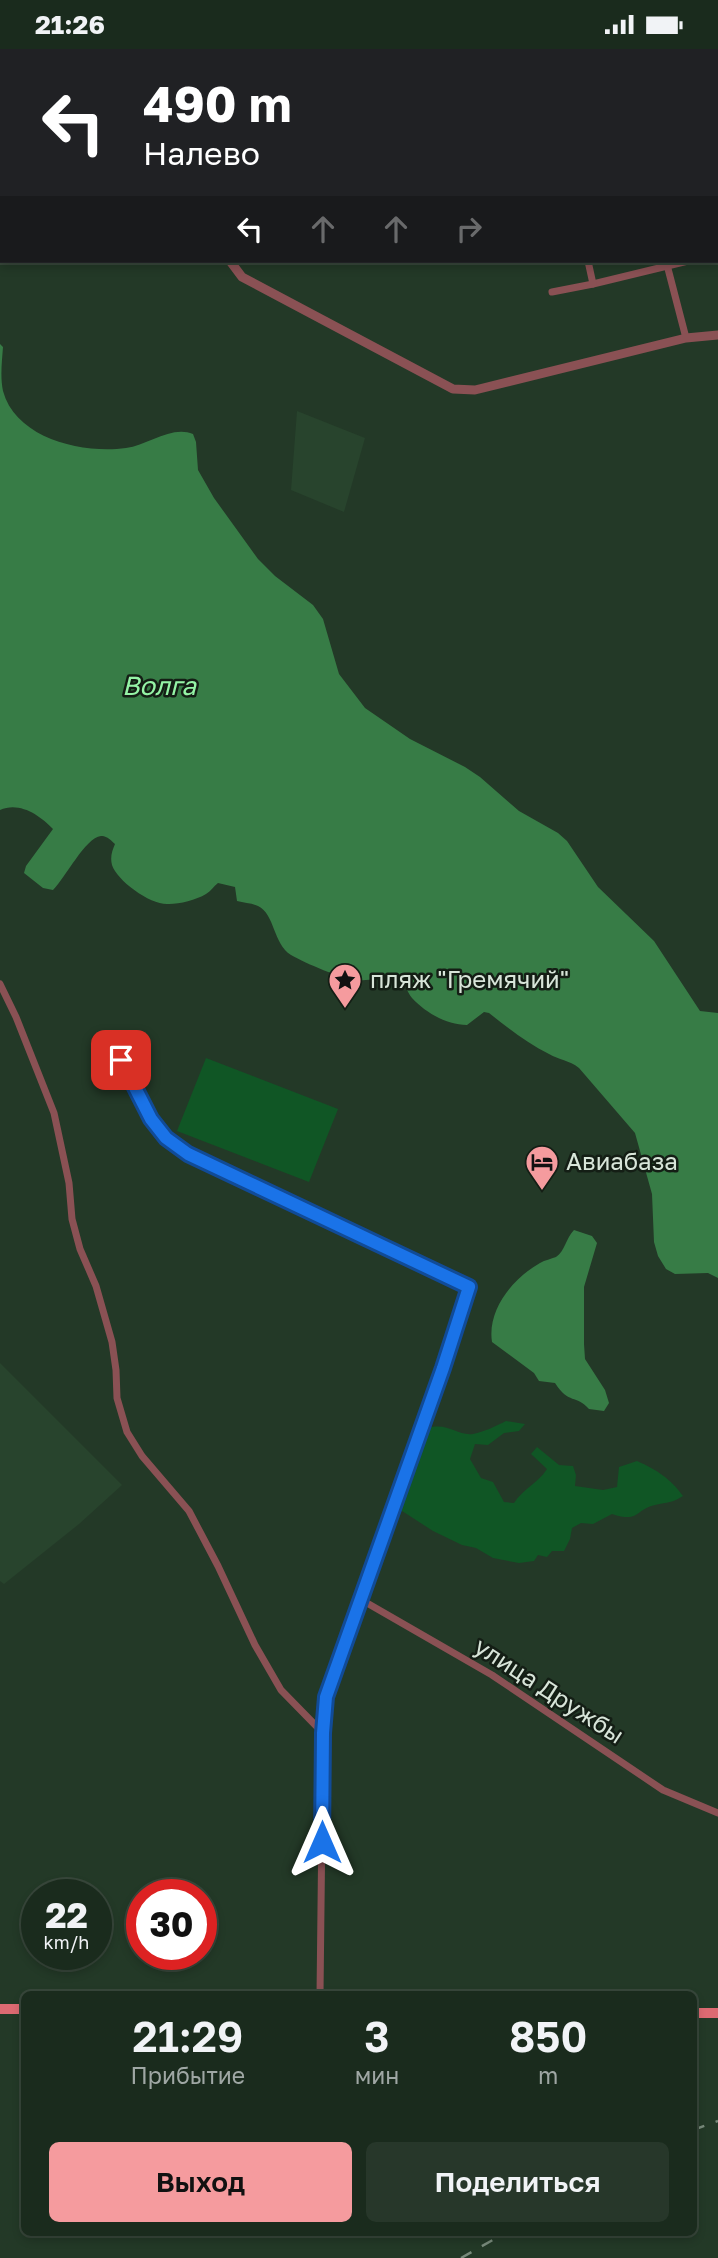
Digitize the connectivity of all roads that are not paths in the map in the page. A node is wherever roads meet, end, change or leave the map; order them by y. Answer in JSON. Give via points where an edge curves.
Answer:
{"nodes":[{"id":1,"x":232,"y":263,"type":"edge"},
{"id":2,"x":588,"y":263,"type":"edge"},
{"id":3,"x":667,"y":263,"type":"edge"},
{"id":4,"x":593,"y":284,"type":"junction"},
{"id":5,"x":552,"y":292,"type":"dead end"},
{"id":6,"x":718,"y":335,"type":"edge"},
{"id":7,"x":686,"y":338,"type":"junction"},
{"id":8,"x":0,"y":984,"type":"edge"},
{"id":9,"x":121,"y":1060,"type":"dead end"},
{"id":10,"x":360,"y":1599,"type":"junction"},
{"id":11,"x":323,"y":1733,"type":"junction"},
{"id":12,"x":718,"y":1813,"type":"edge"},
{"id":13,"x":320,"y":1991,"type":"edge"},
{"id":14,"x":21,"y":2009,"type":"edge"},
{"id":15,"x":0,"y":2010,"type":"edge"},
{"id":16,"x":697,"y":2013,"type":"edge"},
{"id":17,"x":718,"y":2013,"type":"edge"}],
"edges":[{"from":1,"to":7,"type":"street","via":[[242,277],[453,389],[475,390]]},
{"from":2,"to":4,"type":"street"},
{"from":3,"to":4,"type":"street"},
{"from":3,"to":7,"type":"street"},
{"from":4,"to":5,"type":"street"},
{"from":6,"to":7,"type":"street"},
{"from":8,"to":11,"type":"street","via":[[54,1112],[72,1219],[112,1342],[117,1398],[127,1432],[189,1511],[281,1690]]},
{"from":9,"to":10,"type":"street","via":[[151,1119],[188,1154],[469,1287]]},
{"from":10,"to":11,"type":"street","via":[[326,1697]]},
{"from":10,"to":12,"type":"street","name":"улица Дружбы","via":[[492,1675],[663,1790]]},
{"from":11,"to":13,"type":"street"},
{"from":14,"to":15,"type":"main road"},
{"from":16,"to":17,"type":"main road"}]}
